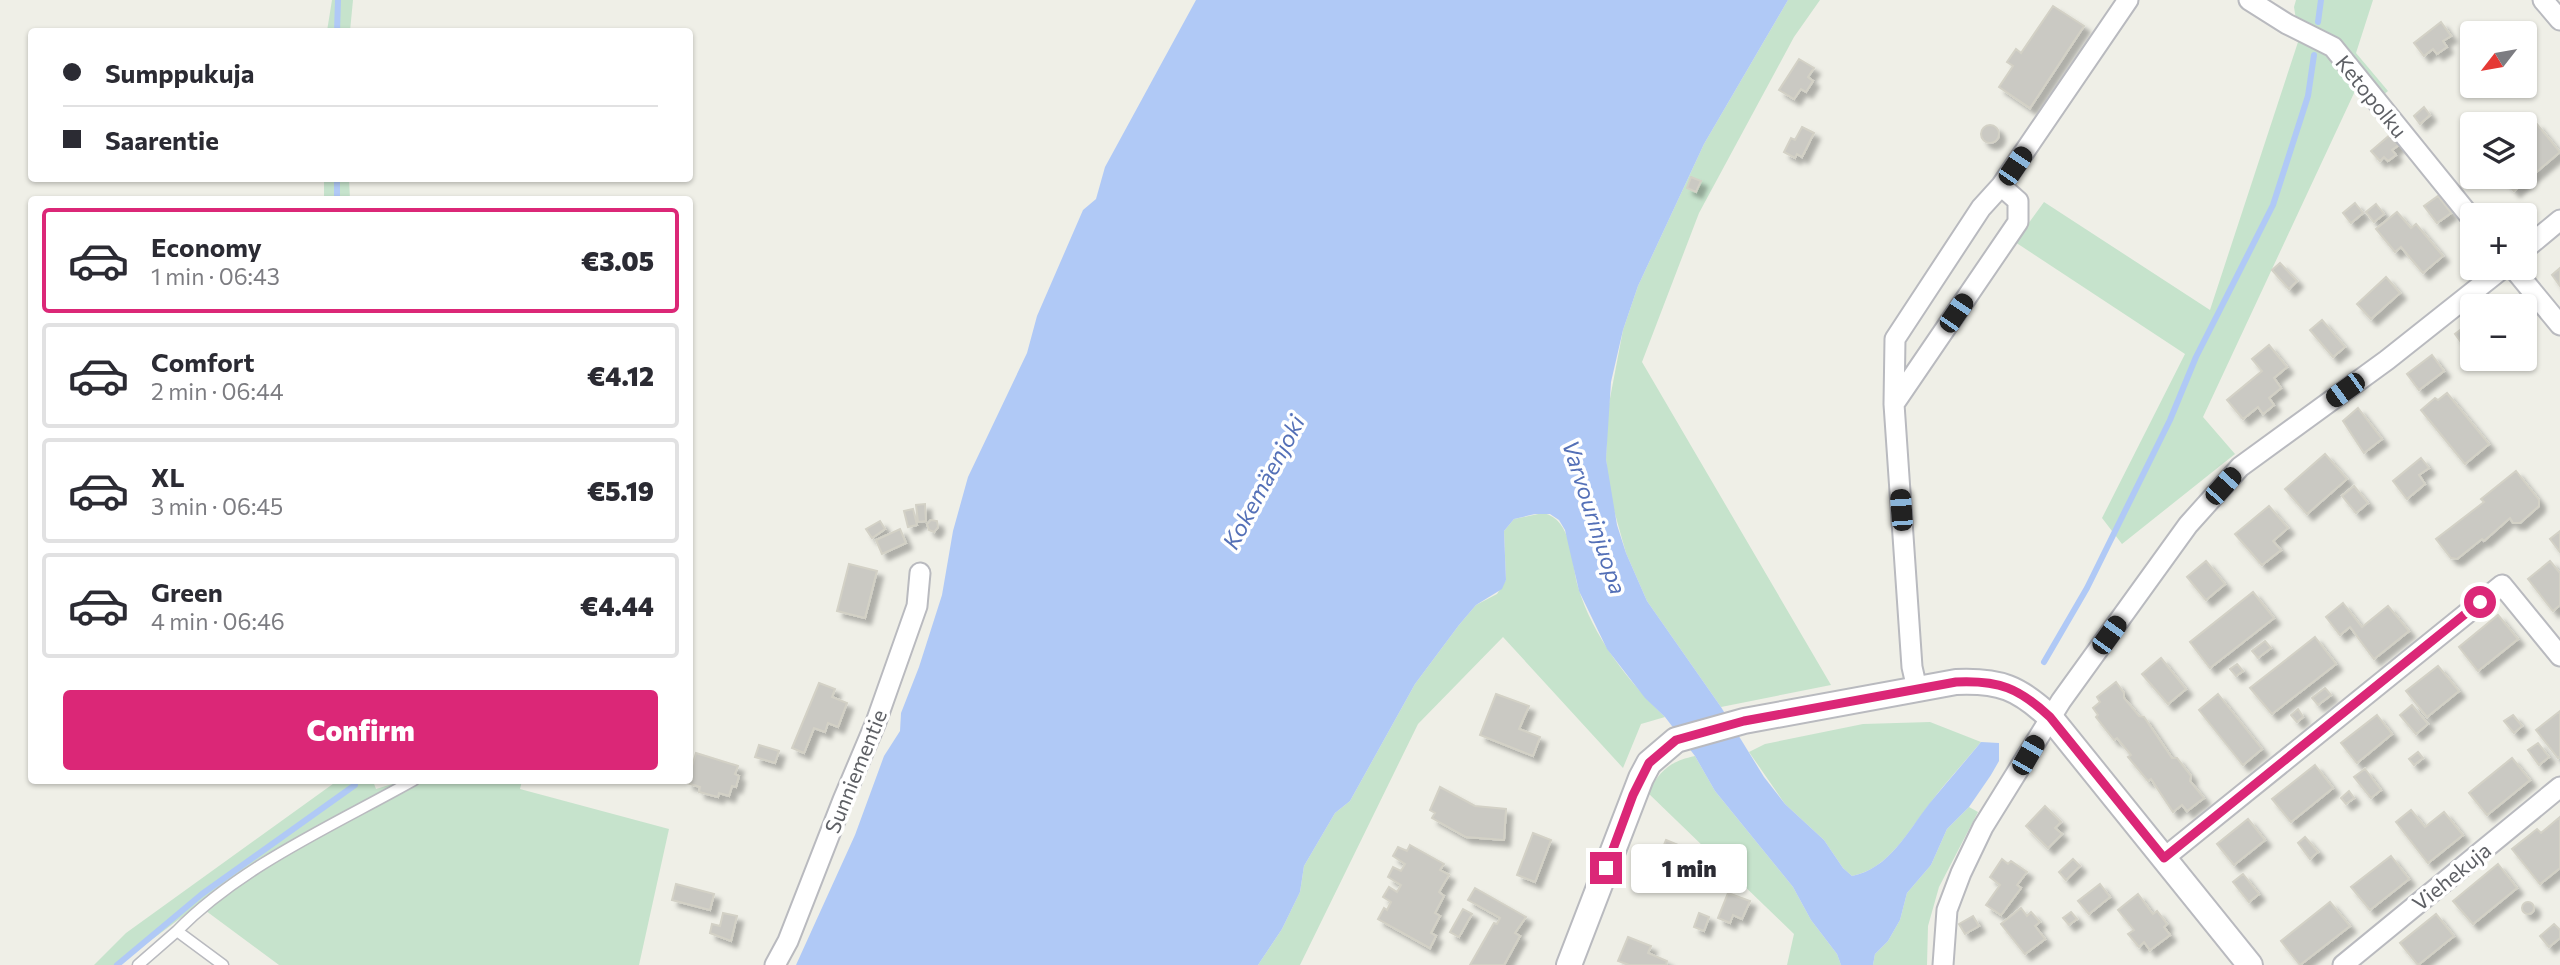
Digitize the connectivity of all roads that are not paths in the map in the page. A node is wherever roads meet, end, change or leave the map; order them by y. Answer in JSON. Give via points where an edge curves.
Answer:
{"nodes":[{"id":1,"x":2128,"y":0,"type":"edge"},
{"id":2,"x":2249,"y":0,"type":"edge"},
{"id":3,"x":2543,"y":0,"type":"edge"},
{"id":4,"x":2560,"y":20,"type":"edge"},
{"id":5,"x":2001,"y":186,"type":"junction"},
{"id":6,"x":2460,"y":204,"type":"edge"},
{"id":7,"x":2560,"y":220,"type":"edge"},
{"id":8,"x":2537,"y":239,"type":"edge"},
{"id":9,"x":2488,"y":280,"type":"edge"},
{"id":10,"x":2523,"y":280,"type":"edge"},
{"id":11,"x":2560,"y":325,"type":"edge"},
{"id":12,"x":1894,"y":404,"type":"junction"},
{"id":13,"x":920,"y":573,"type":"dead end"},
{"id":14,"x":2560,"y":656,"type":"edge"},
{"id":15,"x":1917,"y":689,"type":"junction"},
{"id":16,"x":2050,"y":717,"type":"junction"},
{"id":17,"x":406,"y":784,"type":"edge"},
{"id":18,"x":2560,"y":787,"type":"edge"},
{"id":19,"x":2164,"y":858,"type":"junction"},
{"id":20,"x":177,"y":931,"type":"junction"},
{"id":21,"x":138,"y":965,"type":"edge"},
{"id":22,"x":223,"y":965,"type":"edge"},
{"id":23,"x":775,"y":965,"type":"edge"},
{"id":24,"x":1569,"y":965,"type":"edge"},
{"id":25,"x":1944,"y":965,"type":"edge"},
{"id":26,"x":2250,"y":965,"type":"edge"},
{"id":27,"x":2343,"y":965,"type":"edge"}],
"edges":[{"from":1,"to":5,"type":"street"},
{"from":2,"to":6,"type":"street","name":"Ketopolku","via":[[2333,47]]},
{"from":3,"to":4,"type":"street"},
{"from":5,"to":12,"type":"street","via":[[1980,208],[1895,339]]},
{"from":5,"to":12,"type":"street","via":[[2018,201],[2018,222]]},
{"from":7,"to":8,"type":"street"},
{"from":9,"to":16,"type":"street","via":[[2240,467],[2188,524]]},
{"from":10,"to":11,"type":"street"},
{"from":12,"to":15,"type":"street"},
{"from":13,"to":23,"type":"street","name":"Sunniementie","via":[[917,606],[876,722]]},
{"from":14,"to":19,"type":"street","via":[[2502,585]]},
{"from":15,"to":16,"type":"street","via":[[1956,682],[2007,685]]},
{"from":15,"to":24,"type":"street","via":[[1744,721],[1676,740],[1649,763],[1641,778]]},
{"from":16,"to":19,"type":"street"},
{"from":16,"to":25,"type":"street","via":[[1983,827],[1961,873],[1947,910]]},
{"from":17,"to":20,"type":"lane","via":[[308,836],[215,898]]},
{"from":18,"to":27,"type":"street","name":"Viehekuja"},
{"from":19,"to":26,"type":"street"},
{"from":20,"to":21,"type":"lane"},
{"from":20,"to":22,"type":"lane"}]}
